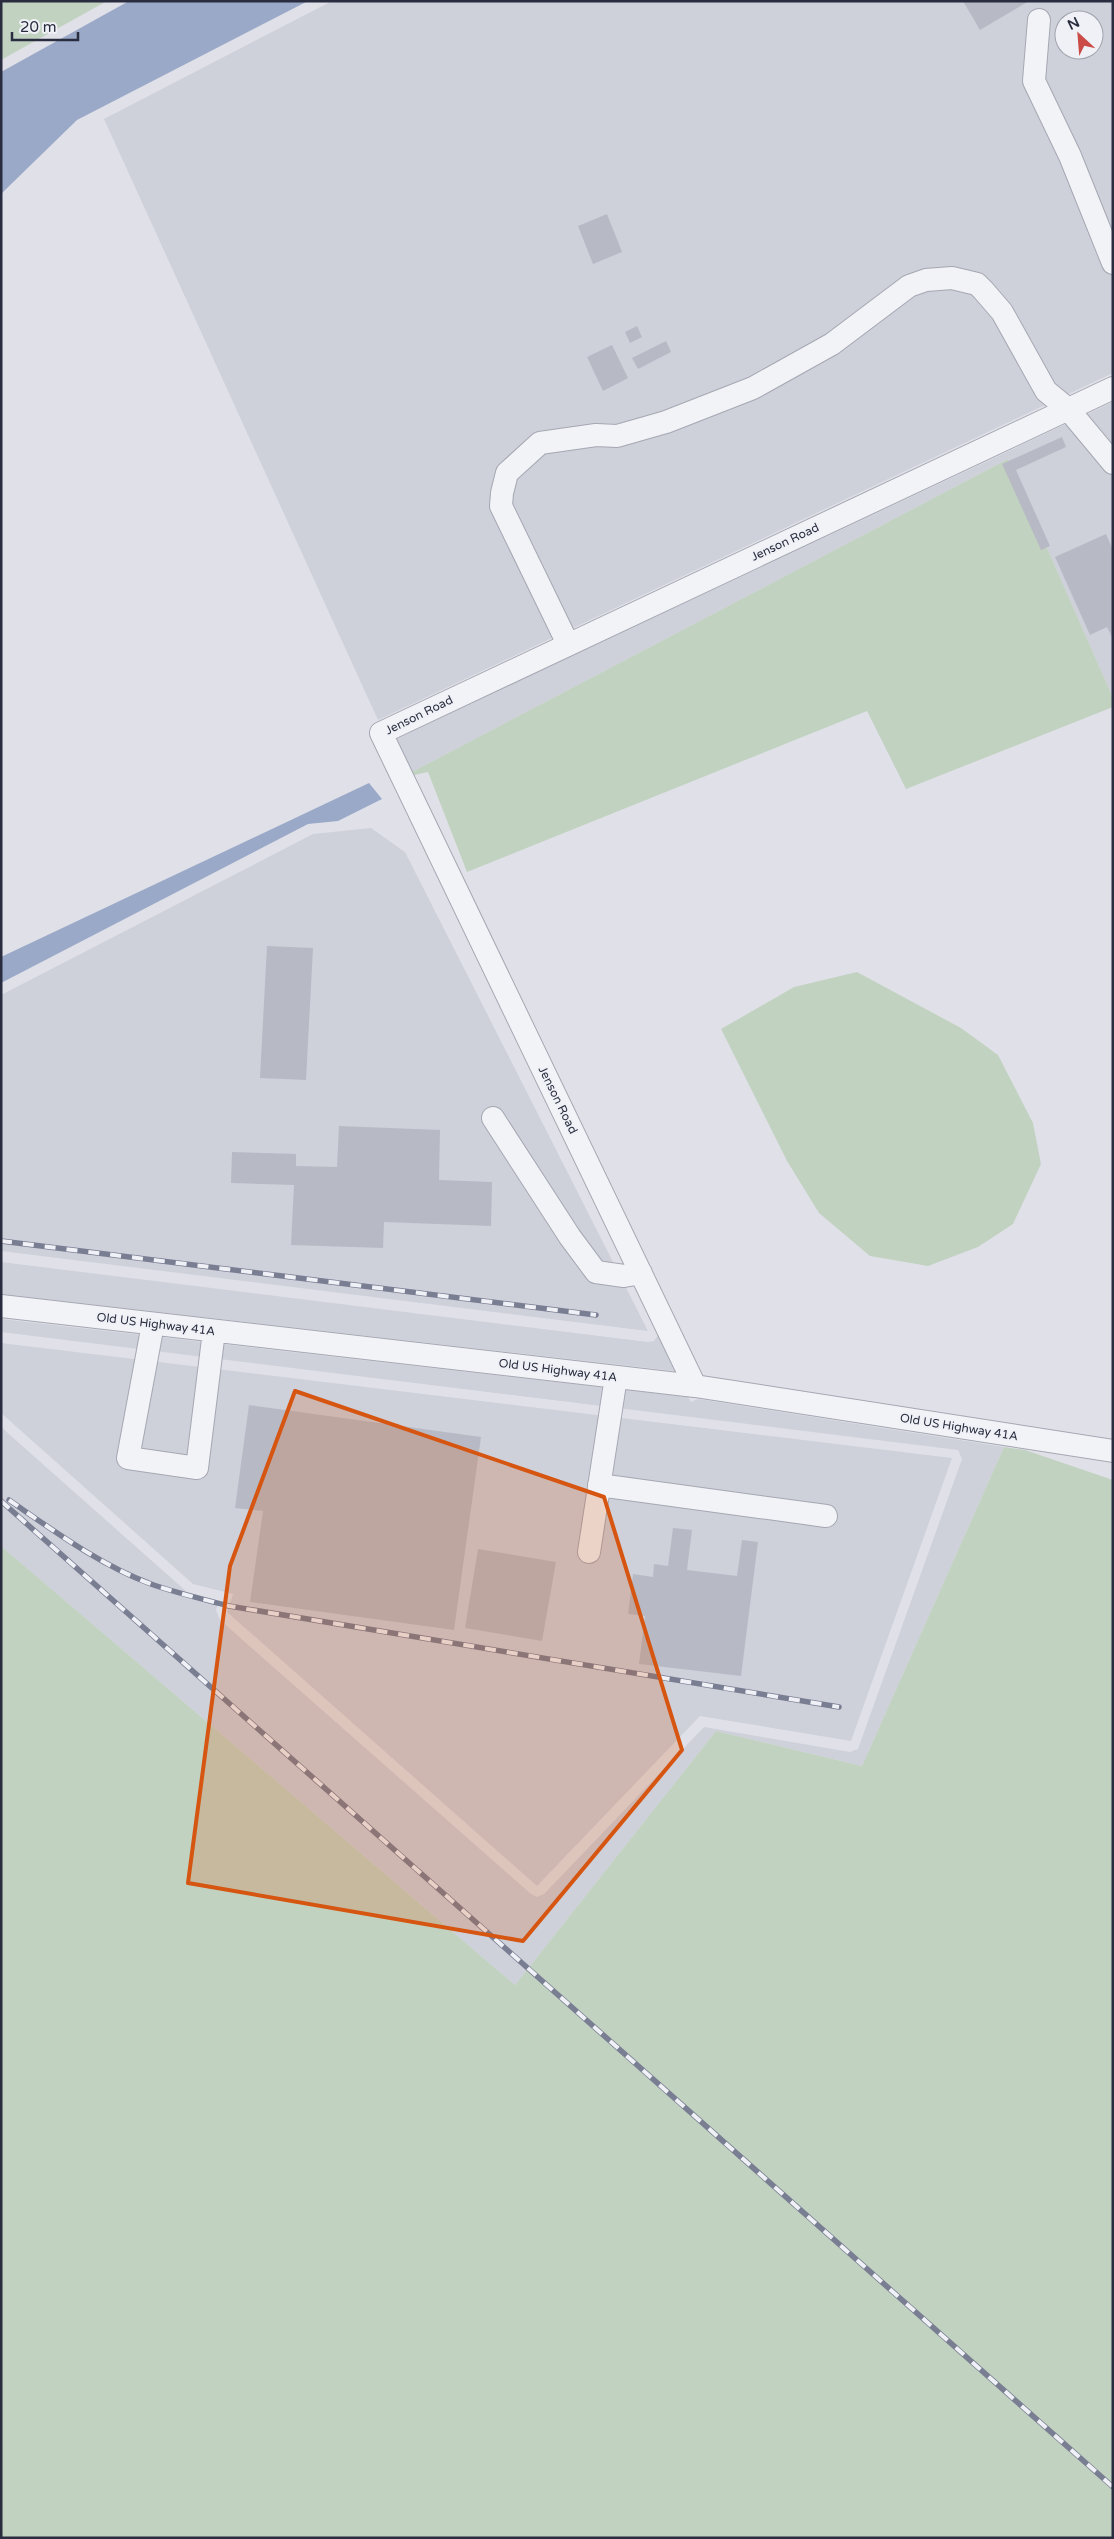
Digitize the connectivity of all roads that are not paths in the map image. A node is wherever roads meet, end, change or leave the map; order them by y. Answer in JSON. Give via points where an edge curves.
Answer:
{"nodes":[{"id":1,"x":1039,"y":20,"type":"dead end"},
{"id":2,"x":1113,"y":264,"type":"edge"},
{"id":3,"x":1113,"y":388,"type":"edge"},
{"id":4,"x":1068,"y":409,"type":"junction"},
{"id":5,"x":1113,"y":463,"type":"edge"},
{"id":6,"x":568,"y":644,"type":"junction"},
{"id":7,"x":493,"y":1118,"type":"dead end"},
{"id":8,"x":641,"y":1273,"type":"junction"},
{"id":9,"x":1,"y":1306,"type":"edge"},
{"id":10,"x":153,"y":1324,"type":"junction"},
{"id":11,"x":214,"y":1330,"type":"junction"},
{"id":12,"x":616,"y":1377,"type":"junction"},
{"id":13,"x":695,"y":1386,"type":"junction"},
{"id":14,"x":1113,"y":1451,"type":"edge"},
{"id":15,"x":599,"y":1485,"type":"junction"},
{"id":16,"x":826,"y":1516,"type":"dead end"},
{"id":17,"x":589,"y":1552,"type":"dead end"}],
"edges":[{"from":1,"to":2,"type":"street","via":[[1034,81],[1070,156]]},
{"from":3,"to":4,"type":"street","name":"Jenson Road"},
{"from":4,"to":5,"type":"street"},
{"from":4,"to":6,"type":"street","name":"Jenson Road"},
{"from":4,"to":6,"type":"street","via":[[1046,391],[1002,312],[983,290],[977,284],[952,278],[926,280],[909,286],[832,344],[753,388],[666,422],[617,436],[596,435],[540,443],[507,473],[501,506]]},
{"from":6,"to":8,"type":"street","name":"Jenson Road","via":[[381,733]]},
{"from":7,"to":8,"type":"street","via":[[596,1272],[624,1276]]},
{"from":8,"to":13,"type":"street","name":"Jenson Road"},
{"from":9,"to":10,"type":"street","name":"Old US Highway 41A"},
{"from":10,"to":11,"type":"street","name":"Old US Highway 41A"},
{"from":10,"to":11,"type":"street","via":[[128,1458],[197,1468]]},
{"from":11,"to":12,"type":"street","name":"Old US Highway 41A"},
{"from":12,"to":13,"type":"street","name":"Old US Highway 41A"},
{"from":12,"to":15,"type":"street"},
{"from":13,"to":14,"type":"street","name":"Old US Highway 41A"},
{"from":15,"to":16,"type":"street"},
{"from":15,"to":17,"type":"street"}]}
